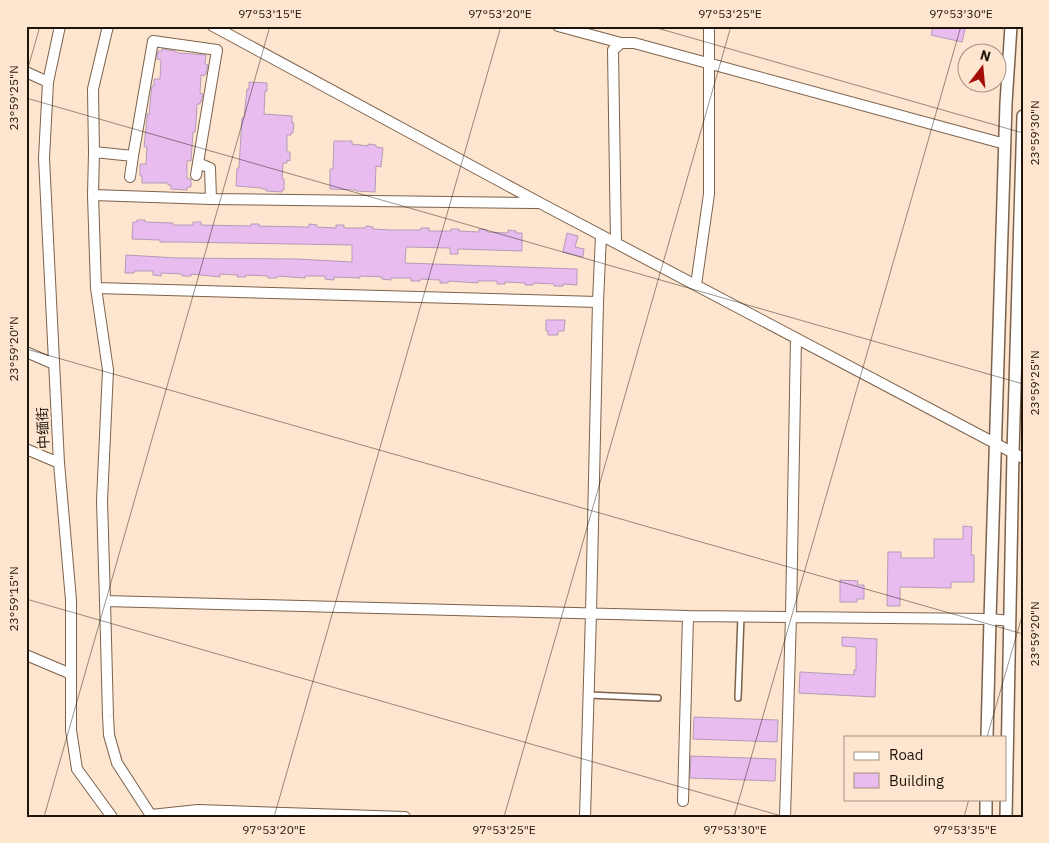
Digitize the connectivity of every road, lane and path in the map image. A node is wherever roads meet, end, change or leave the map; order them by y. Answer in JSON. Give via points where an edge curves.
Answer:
{"nodes":[{"id":1,"x":60,"y":26,"type":"edge"},
{"id":2,"x":108,"y":26,"type":"edge"},
{"id":3,"x":213,"y":26,"type":"edge"},
{"id":4,"x":558,"y":26,"type":"edge"},
{"id":5,"x":709,"y":26,"type":"edge"},
{"id":6,"x":1012,"y":26,"type":"edge"},
{"id":7,"x":621,"y":42,"type":"junction"},
{"id":8,"x":710,"y":64,"type":"junction"},
{"id":9,"x":26,"y":72,"type":"edge"},
{"id":10,"x":48,"y":82,"type":"junction"},
{"id":11,"x":1023,"y":116,"type":"edge"},
{"id":12,"x":1005,"y":144,"type":"junction"},
{"id":13,"x":94,"y":152,"type":"junction"},
{"id":14,"x":132,"y":156,"type":"junction"},
{"id":15,"x":198,"y":163,"type":"junction"},
{"id":16,"x":196,"y":175,"type":"dead end"},
{"id":17,"x":130,"y":178,"type":"dead end"},
{"id":18,"x":93,"y":194,"type":"junction"},
{"id":19,"x":211,"y":199,"type":"junction"},
{"id":20,"x":540,"y":203,"type":"junction"},
{"id":21,"x":601,"y":235,"type":"junction"},
{"id":22,"x":616,"y":243,"type":"junction"},
{"id":23,"x":696,"y":285,"type":"junction"},
{"id":24,"x":96,"y":288,"type":"junction"},
{"id":25,"x":598,"y":302,"type":"junction"},
{"id":26,"x":796,"y":338,"type":"junction"},
{"id":27,"x":26,"y":352,"type":"edge"},
{"id":28,"x":54,"y":364,"type":"junction"},
{"id":29,"x":996,"y":444,"type":"junction"},
{"id":30,"x":26,"y":449,"type":"edge"},
{"id":31,"x":1018,"y":455,"type":"edge"},
{"id":32,"x":59,"y":463,"type":"junction"},
{"id":33,"x":105,"y":601,"type":"junction"},
{"id":34,"x":591,"y":612,"type":"junction"},
{"id":35,"x":688,"y":616,"type":"junction"},
{"id":36,"x":741,"y":616,"type":"junction"},
{"id":37,"x":791,"y":616,"type":"junction"},
{"id":38,"x":990,"y":619,"type":"junction"},
{"id":39,"x":1010,"y":621,"type":"junction"},
{"id":40,"x":26,"y":655,"type":"edge"},
{"id":41,"x":71,"y":674,"type":"junction"},
{"id":42,"x":589,"y":695,"type":"junction"},
{"id":43,"x":658,"y":698,"type":"dead end"},
{"id":44,"x":738,"y":698,"type":"dead end"},
{"id":45,"x":987,"y":736,"type":"edge"},
{"id":46,"x":1006,"y":770,"type":"edge"},
{"id":47,"x":986,"y":800,"type":"edge"},
{"id":48,"x":683,"y":801,"type":"dead end"},
{"id":49,"x":152,"y":816,"type":"edge"},
{"id":50,"x":112,"y":817,"type":"edge"},
{"id":51,"x":405,"y":817,"type":"edge"},
{"id":52,"x":585,"y":817,"type":"edge"},
{"id":53,"x":785,"y":817,"type":"edge"},
{"id":54,"x":986,"y":817,"type":"edge"},
{"id":55,"x":1006,"y":817,"type":"edge"}],
"edges":[{"from":1,"to":10,"type":"street","name":"中缅街"},
{"from":2,"to":13,"type":"street","via":[[93,88]]},
{"from":3,"to":20,"type":"street"},
{"from":4,"to":7,"type":"street"},
{"from":5,"to":8,"type":"street"},
{"from":6,"to":12,"type":"street"},
{"from":7,"to":8,"type":"street"},
{"from":7,"to":22,"type":"street","via":[[613,50]]},
{"from":8,"to":12,"type":"street"},
{"from":8,"to":23,"type":"street","via":[[709,194]]},
{"from":9,"to":10,"type":"street"},
{"from":10,"to":28,"type":"street","name":"中缅街","via":[[44,158]]},
{"from":11,"to":31,"type":"street"},
{"from":12,"to":29,"type":"street"},
{"from":13,"to":14,"type":"street"},
{"from":13,"to":18,"type":"street"},
{"from":14,"to":15,"type":"street","via":[[153,41],[217,50]]},
{"from":14,"to":17,"type":"street"},
{"from":15,"to":16,"type":"street"},
{"from":15,"to":19,"type":"street","via":[[210,168]]},
{"from":18,"to":19,"type":"street"},
{"from":18,"to":24,"type":"street"},
{"from":19,"to":20,"type":"street"},
{"from":20,"to":21,"type":"street"},
{"from":21,"to":22,"type":"street"},
{"from":21,"to":25,"type":"street"},
{"from":22,"to":23,"type":"street"},
{"from":23,"to":26,"type":"street"},
{"from":24,"to":25,"type":"street"},
{"from":24,"to":33,"type":"street","via":[[108,370],[102,501]]},
{"from":25,"to":34,"type":"street"},
{"from":26,"to":29,"type":"street"},
{"from":26,"to":37,"type":"street"},
{"from":27,"to":28,"type":"street"},
{"from":28,"to":32,"type":"street","name":"中缅街"},
{"from":29,"to":31,"type":"street"},
{"from":29,"to":38,"type":"street"},
{"from":30,"to":32,"type":"street"},
{"from":31,"to":39,"type":"street"},
{"from":32,"to":41,"type":"street","name":"中缅街","via":[[70,600]]},
{"from":33,"to":34,"type":"street"},
{"from":33,"to":49,"type":"street","via":[[109,736],[117,763]]},
{"from":34,"to":35,"type":"street"},
{"from":34,"to":42,"type":"street"},
{"from":35,"to":36,"type":"street"},
{"from":35,"to":48,"type":"street"},
{"from":36,"to":37,"type":"street"},
{"from":36,"to":44,"type":"lane"},
{"from":37,"to":38,"type":"street"},
{"from":37,"to":53,"type":"street"},
{"from":38,"to":39,"type":"street"},
{"from":38,"to":45,"type":"street"},
{"from":39,"to":46,"type":"street"},
{"from":40,"to":41,"type":"street"},
{"from":41,"to":50,"type":"street","name":"中缅街","via":[[71,730],[77,769]]},
{"from":42,"to":43,"type":"lane"},
{"from":42,"to":52,"type":"street"},
{"from":46,"to":55,"type":"street"},
{"from":47,"to":54,"type":"street"},
{"from":49,"to":51,"type":"street","via":[[198,810]]}]}
